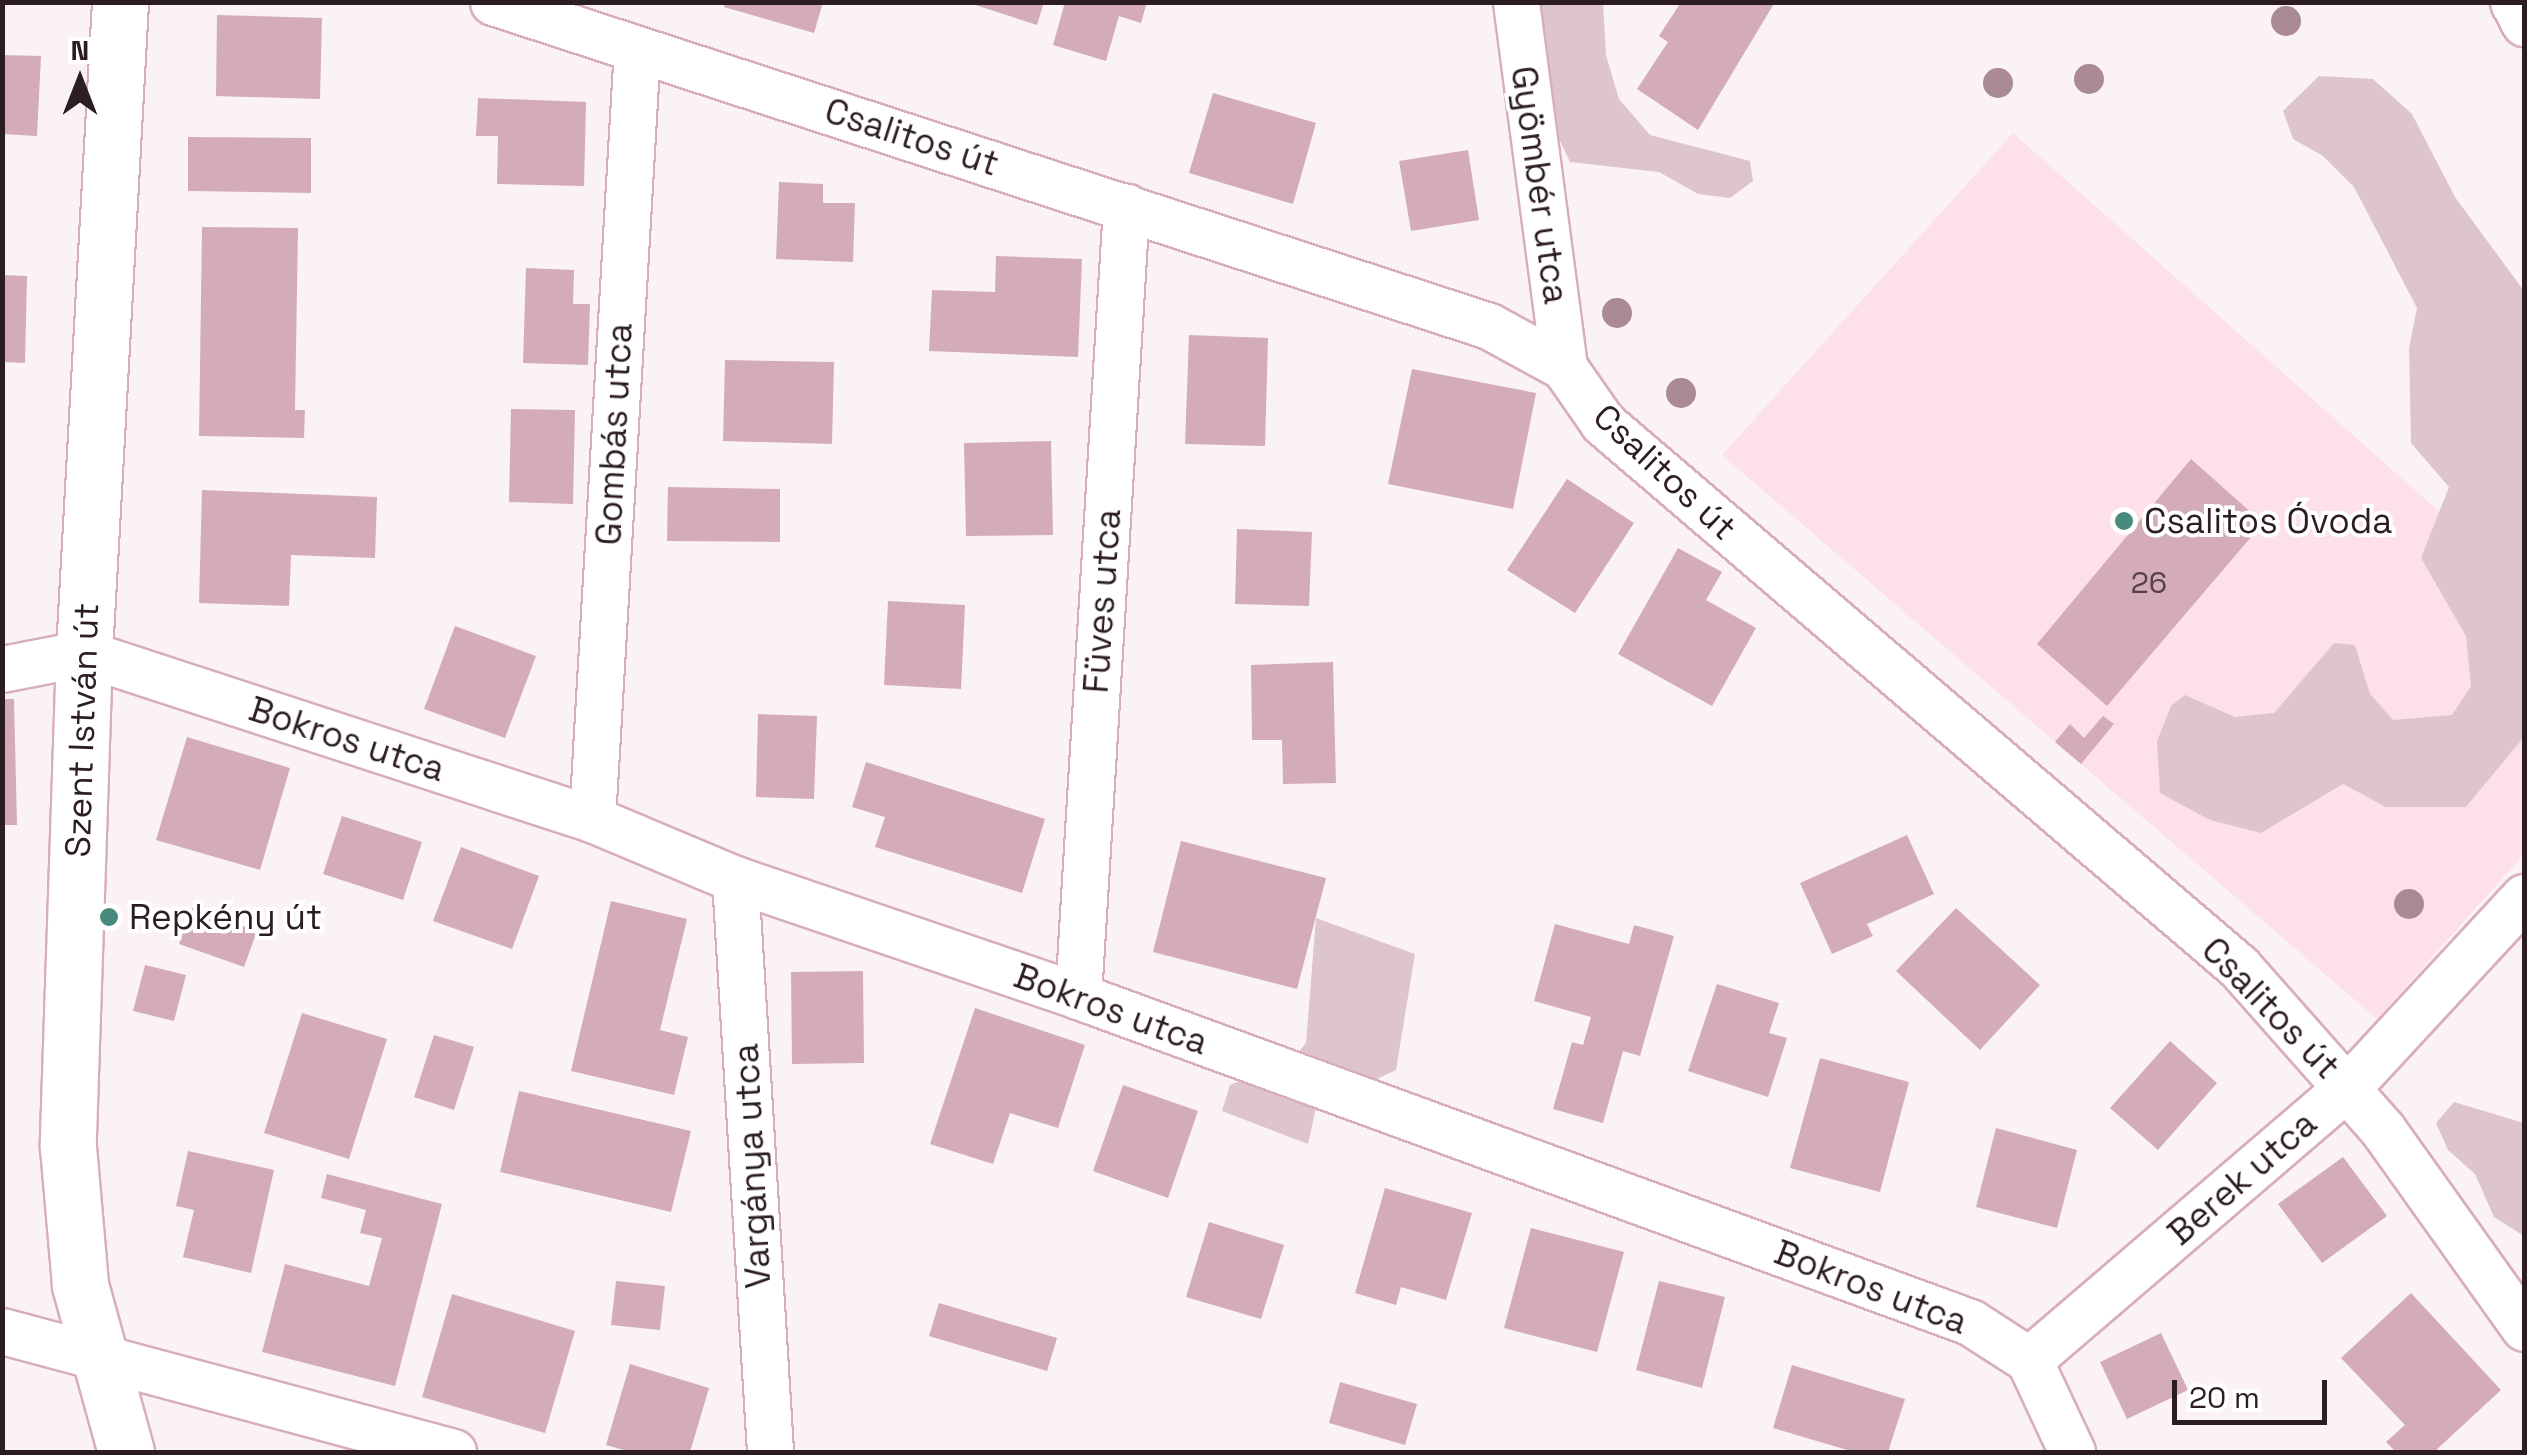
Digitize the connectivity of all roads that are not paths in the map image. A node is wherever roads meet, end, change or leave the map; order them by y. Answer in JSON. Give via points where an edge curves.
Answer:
{"nodes":[{"id":1,"x":120,"y":2,"type":"edge"},
{"id":2,"x":493,"y":2,"type":"edge"},
{"id":3,"x":1516,"y":2,"type":"edge"},
{"id":4,"x":2513,"y":2,"type":"edge"},
{"id":5,"x":2524,"y":22,"type":"edge"},
{"id":6,"x":637,"y":48,"type":"junction"},
{"id":7,"x":1126,"y":206,"type":"junction"},
{"id":8,"x":1564,"y":367,"type":"junction"},
{"id":9,"x":84,"y":652,"type":"junction"},
{"id":10,"x":2,"y":669,"type":"edge"},
{"id":11,"x":592,"y":818,"type":"junction"},
{"id":12,"x":735,"y":879,"type":"junction"},
{"id":13,"x":2524,"y":897,"type":"edge"},
{"id":14,"x":1078,"y":996,"type":"junction"},
{"id":15,"x":2348,"y":1087,"type":"junction"},
{"id":16,"x":2524,"y":1328,"type":"edge"},
{"id":17,"x":2,"y":1330,"type":"edge"},
{"id":18,"x":97,"y":1355,"type":"junction"},
{"id":19,"x":2029,"y":1360,"type":"junction"},
{"id":20,"x":126,"y":1452,"type":"edge"},
{"id":21,"x":453,"y":1452,"type":"edge"},
{"id":22,"x":770,"y":1452,"type":"edge"},
{"id":23,"x":2072,"y":1452,"type":"edge"}],
"edges":[{"from":1,"to":9,"type":"street","name":"Szent István út"},
{"from":2,"to":6,"type":"street","name":"Csalitos út"},
{"from":3,"to":8,"type":"street","name":"Gyömbér utca"},
{"from":4,"to":5,"type":"street"},
{"from":6,"to":7,"type":"street","name":"Csalitos út"},
{"from":6,"to":11,"type":"street","name":"Gombás utca"},
{"from":7,"to":8,"type":"street","name":"Csalitos út","via":[[1490,326]]},
{"from":7,"to":14,"type":"street","name":"Füves utca"},
{"from":8,"to":15,"type":"street","name":"Csalitos út","via":[[1603,423],[2239,968]]},
{"from":9,"to":10,"type":"street"},
{"from":9,"to":11,"type":"street","name":"Bokros utca"},
{"from":9,"to":18,"type":"street","name":"Szent István út","via":[[68,1147],[80,1285]]},
{"from":11,"to":12,"type":"street","name":"Bokros utca"},
{"from":12,"to":14,"type":"street","name":"Bokros utca"},
{"from":12,"to":22,"type":"street","name":"Vargánya utca"},
{"from":13,"to":15,"type":"street","name":"Berek utca"},
{"from":14,"to":19,"type":"street","name":"Bokros utca","via":[[1970,1322]]},
{"from":15,"to":16,"type":"street","name":"Csalitos út"},
{"from":15,"to":19,"type":"street","name":"Berek utca"},
{"from":17,"to":18,"type":"street"},
{"from":18,"to":20,"type":"street","name":"Szent István út"},
{"from":18,"to":21,"type":"street"},
{"from":19,"to":23,"type":"street"}]}
